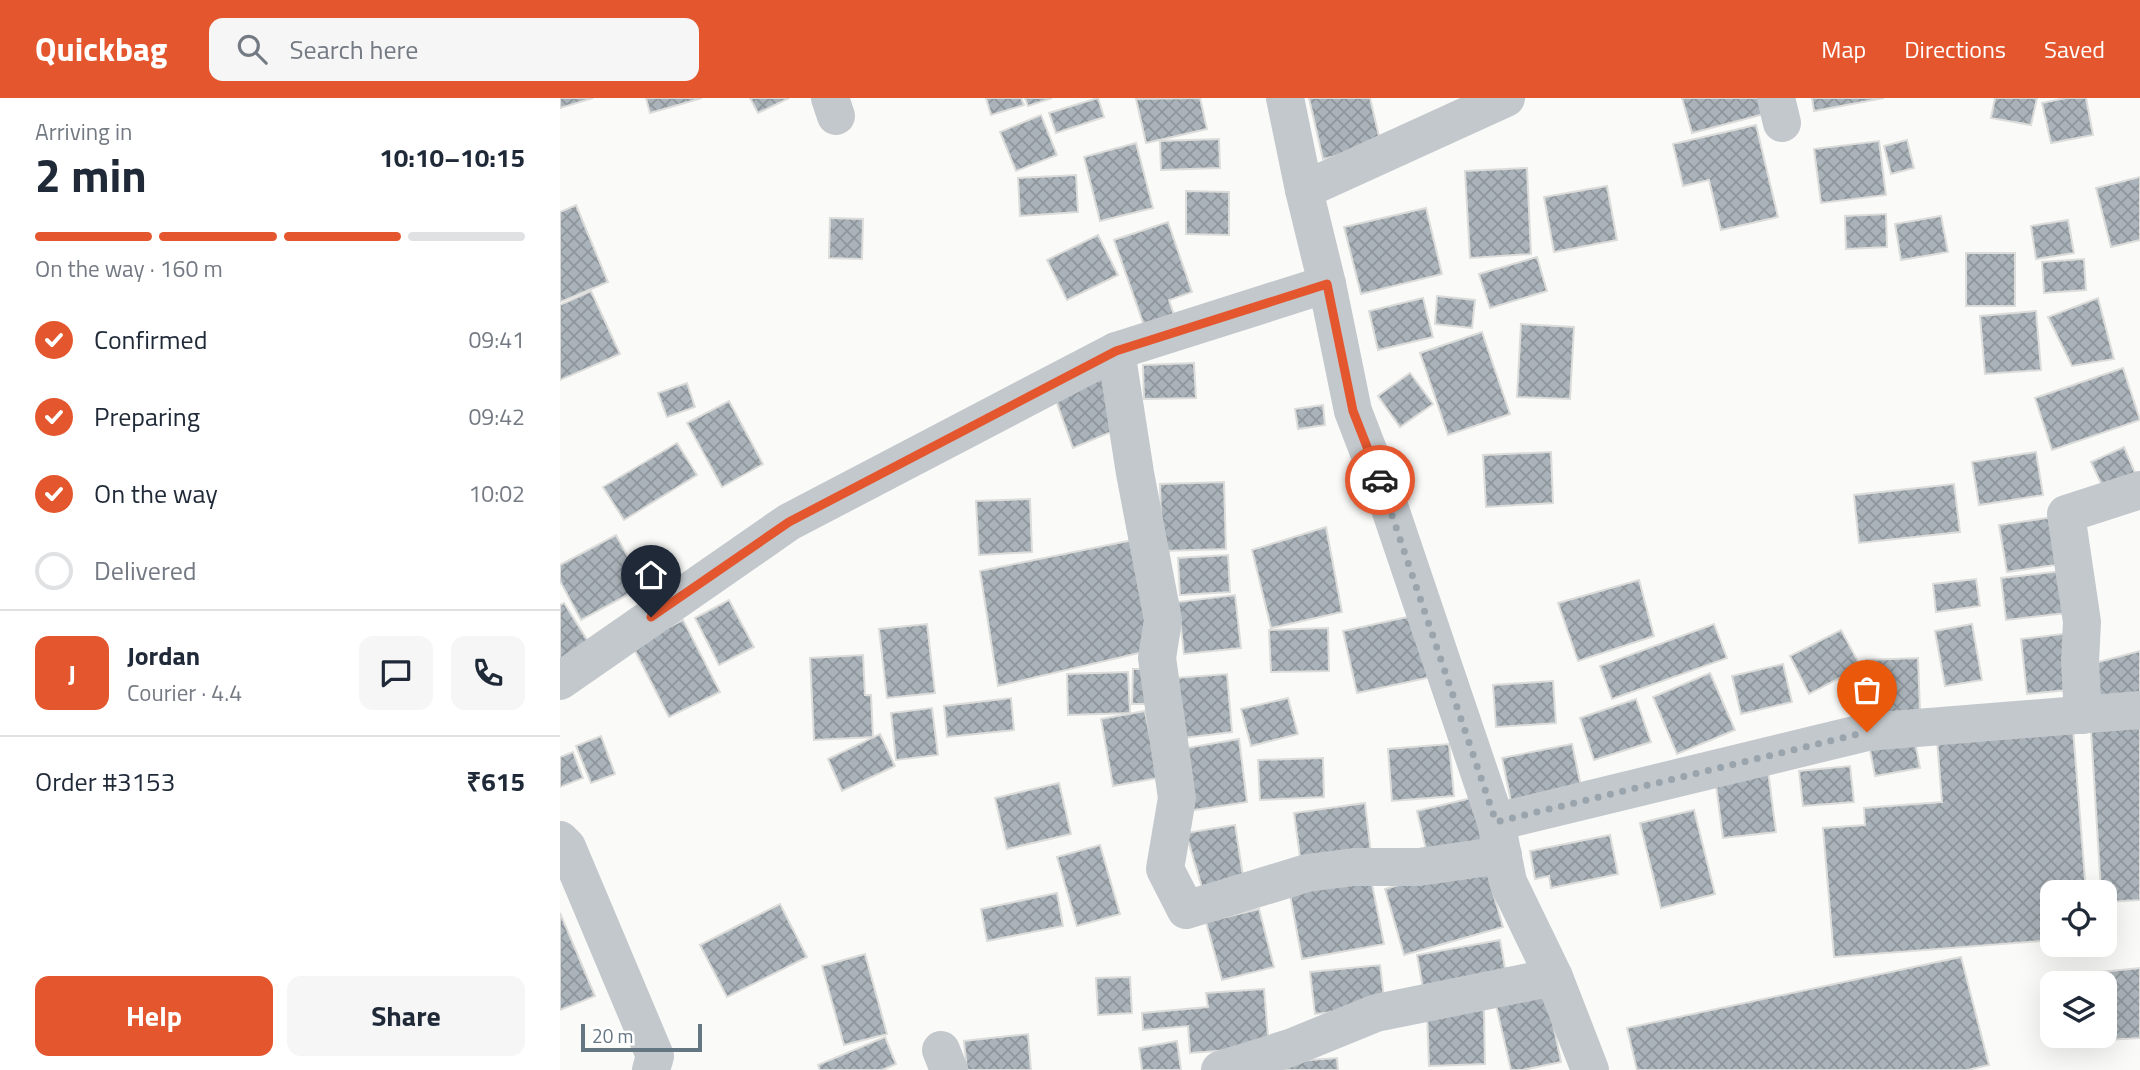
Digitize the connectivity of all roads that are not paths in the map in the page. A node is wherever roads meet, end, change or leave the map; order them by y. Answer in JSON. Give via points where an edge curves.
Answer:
{"nodes":[{"id":1,"x":1285,"y":98,"type":"edge"},
{"id":2,"x":1506,"y":98,"type":"edge"},
{"id":3,"x":1304,"y":190,"type":"junction"},
{"id":4,"x":1327,"y":284,"type":"junction"},
{"id":5,"x":1116,"y":351,"type":"junction"},
{"id":6,"x":2140,"y":490,"type":"edge"},
{"id":7,"x":560,"y":681,"type":"edge"},
{"id":8,"x":2140,"y":710,"type":"edge"},
{"id":9,"x":2083,"y":715,"type":"junction"},
{"id":10,"x":1500,"y":839,"type":"junction"},
{"id":11,"x":560,"y":840,"type":"edge"},
{"id":12,"x":1554,"y":977,"type":"junction"},
{"id":13,"x":651,"y":1070,"type":"edge"},
{"id":14,"x":1220,"y":1070,"type":"edge"},
{"id":15,"x":1590,"y":1070,"type":"edge"}],
"edges":[{"from":1,"to":3,"type":"street"},
{"from":2,"to":3,"type":"street"},
{"from":3,"to":4,"type":"street"},
{"from":4,"to":5,"type":"street"},
{"from":4,"to":10,"type":"street","via":[[1353,411]]},
{"from":5,"to":7,"type":"street","via":[[789,522]]},
{"from":5,"to":10,"type":"street","via":[[1163,620],[1157,658],[1177,799],[1165,869],[1186,910],[1307,873],[1419,867]]},
{"from":6,"to":9,"type":"street","via":[[2066,514],[2081,622]]},
{"from":8,"to":9,"type":"street"},
{"from":9,"to":10,"type":"street","via":[[1867,732]]},
{"from":10,"to":12,"type":"street","via":[[1507,882]]},
{"from":11,"to":13,"type":"street","via":[[567,847],[656,1056]]},
{"from":12,"to":14,"type":"street","via":[[1376,1013]]},
{"from":12,"to":15,"type":"street"}]}
